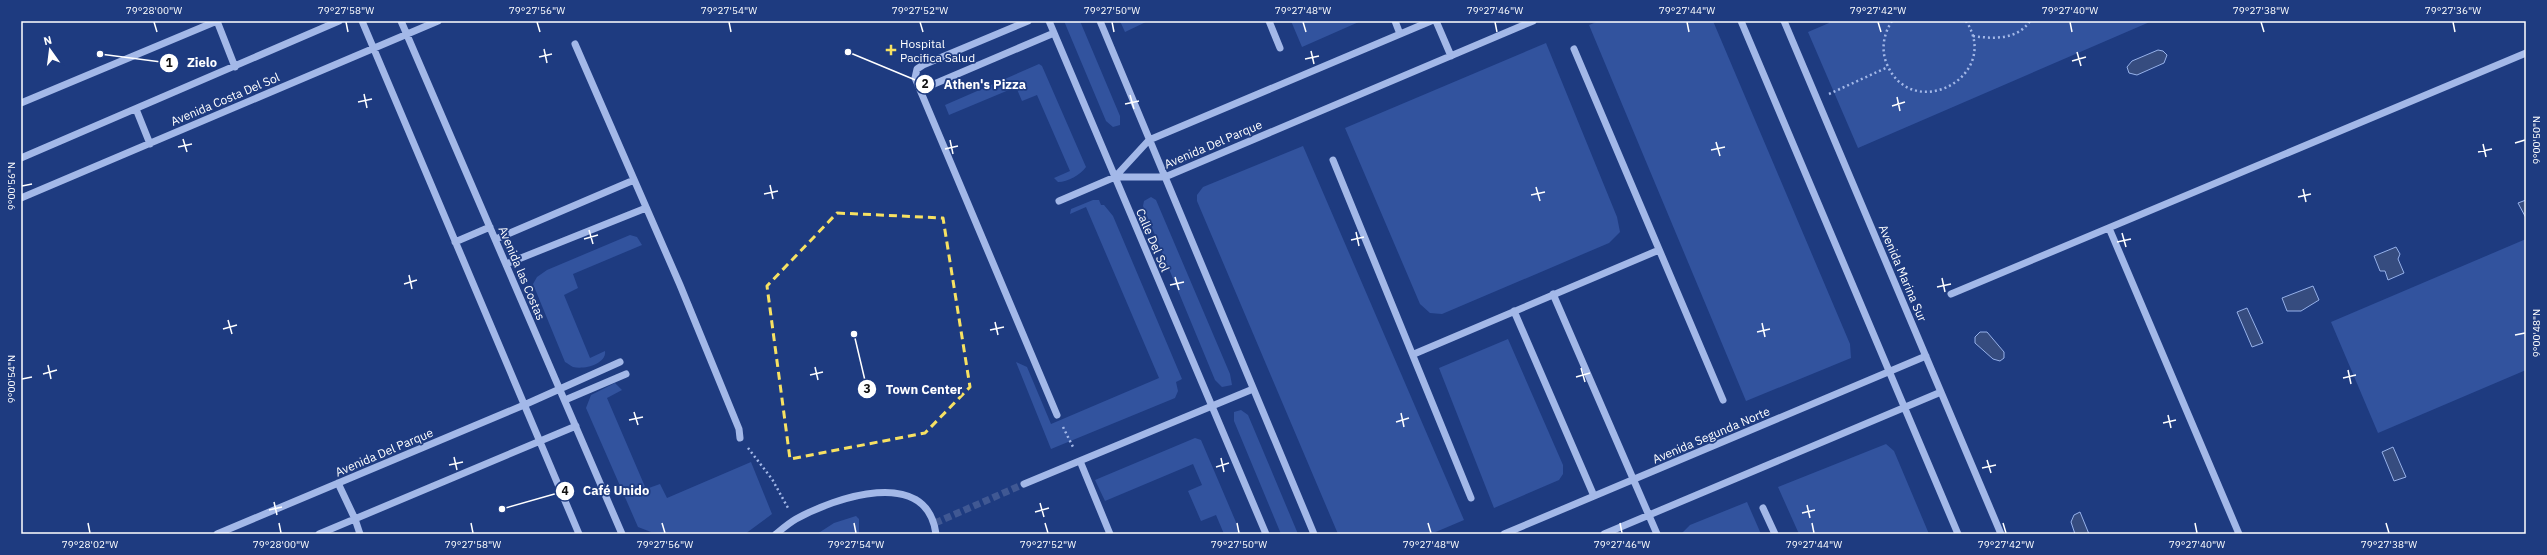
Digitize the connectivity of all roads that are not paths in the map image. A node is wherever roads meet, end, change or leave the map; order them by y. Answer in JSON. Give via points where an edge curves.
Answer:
{"nodes":[{"id":1,"x":217,"y":21,"type":"edge"},
{"id":2,"x":339,"y":21,"type":"edge"},
{"id":3,"x":362,"y":21,"type":"edge"},
{"id":4,"x":401,"y":21,"type":"edge"},
{"id":5,"x":438,"y":21,"type":"edge"},
{"id":6,"x":1028,"y":21,"type":"edge"},
{"id":7,"x":1049,"y":21,"type":"edge"},
{"id":8,"x":1100,"y":21,"type":"edge"},
{"id":9,"x":1269,"y":21,"type":"edge"},
{"id":10,"x":1395,"y":21,"type":"edge"},
{"id":11,"x":1431,"y":21,"type":"edge"},
{"id":12,"x":1436,"y":21,"type":"edge"},
{"id":13,"x":1534,"y":21,"type":"edge"},
{"id":14,"x":1741,"y":21,"type":"edge"},
{"id":15,"x":1784,"y":21,"type":"edge"},
{"id":16,"x":1054,"y":32,"type":"junction"},
{"id":17,"x":407,"y":34,"type":"junction"},
{"id":18,"x":1400,"y":34,"type":"junction"},
{"id":19,"x":575,"y":44,"type":"dead end"},
{"id":20,"x":373,"y":47,"type":"junction"},
{"id":21,"x":1280,"y":48,"type":"dead end"},
{"id":22,"x":1574,"y":49,"type":"dead end"},
{"id":23,"x":2526,"y":53,"type":"edge"},
{"id":24,"x":1451,"y":56,"type":"junction"},
{"id":25,"x":235,"y":67,"type":"junction"},
{"id":26,"x":920,"y":90,"type":"junction"},
{"id":27,"x":21,"y":103,"type":"edge"},
{"id":28,"x":136,"y":109,"type":"junction"},
{"id":29,"x":1150,"y":140,"type":"junction"},
{"id":30,"x":150,"y":144,"type":"junction"},
{"id":31,"x":21,"y":158,"type":"edge"},
{"id":32,"x":1333,"y":160,"type":"dead end"},
{"id":33,"x":1115,"y":177,"type":"junction"},
{"id":34,"x":1165,"y":177,"type":"junction"},
{"id":35,"x":634,"y":180,"type":"junction"},
{"id":36,"x":21,"y":198,"type":"edge"},
{"id":37,"x":1059,"y":201,"type":"dead end"},
{"id":38,"x":646,"y":208,"type":"junction"},
{"id":39,"x":490,"y":227,"type":"junction"},
{"id":40,"x":2109,"y":228,"type":"junction"},
{"id":41,"x":496,"y":239,"type":"junction"},
{"id":42,"x":455,"y":242,"type":"junction"},
{"id":43,"x":1659,"y":250,"type":"junction"},
{"id":44,"x":506,"y":264,"type":"junction"},
{"id":45,"x":1553,"y":294,"type":"junction"},
{"id":46,"x":1951,"y":294,"type":"dead end"},
{"id":47,"x":1514,"y":311,"type":"junction"},
{"id":48,"x":1414,"y":354,"type":"junction"},
{"id":49,"x":1926,"y":356,"type":"junction"},
{"id":50,"x":620,"y":362,"type":"dead end"},
{"id":51,"x":1889,"y":371,"type":"junction"},
{"id":52,"x":626,"y":374,"type":"dead end"},
{"id":53,"x":560,"y":388,"type":"junction"},
{"id":54,"x":1253,"y":389,"type":"junction"},
{"id":55,"x":1941,"y":392,"type":"junction"},
{"id":56,"x":565,"y":400,"type":"junction"},
{"id":57,"x":1723,"y":400,"type":"dead end"},
{"id":58,"x":524,"y":405,"type":"junction"},
{"id":59,"x":1212,"y":406,"type":"junction"},
{"id":60,"x":1904,"y":407,"type":"junction"},
{"id":61,"x":1058,"y":415,"type":"road end"},
{"id":62,"x":576,"y":426,"type":"junction"},
{"id":63,"x":740,"y":438,"type":"road end"},
{"id":64,"x":539,"y":441,"type":"junction"},
{"id":65,"x":1080,"y":461,"type":"junction"},
{"id":66,"x":1634,"y":479,"type":"junction"},
{"id":67,"x":338,"y":483,"type":"junction"},
{"id":68,"x":1024,"y":484,"type":"tunnel mouth"},
{"id":69,"x":1594,"y":496,"type":"junction"},
{"id":70,"x":1471,"y":498,"type":"dead end"},
{"id":71,"x":1763,"y":508,"type":"dead end"},
{"id":72,"x":1649,"y":515,"type":"junction"},
{"id":73,"x":355,"y":519,"type":"junction"},
{"id":74,"x":1608,"y":533,"type":"edge"},
{"id":75,"x":217,"y":534,"type":"edge"},
{"id":76,"x":319,"y":534,"type":"edge"},
{"id":77,"x":360,"y":534,"type":"edge"},
{"id":78,"x":579,"y":534,"type":"edge"},
{"id":79,"x":622,"y":534,"type":"edge"},
{"id":80,"x":776,"y":534,"type":"edge"},
{"id":81,"x":936,"y":534,"type":"edge"},
{"id":82,"x":1110,"y":534,"type":"edge"},
{"id":83,"x":1266,"y":534,"type":"edge"},
{"id":84,"x":1314,"y":534,"type":"edge"},
{"id":85,"x":1504,"y":534,"type":"edge"},
{"id":86,"x":1657,"y":534,"type":"edge"},
{"id":87,"x":1775,"y":534,"type":"edge"},
{"id":88,"x":1958,"y":534,"type":"edge"},
{"id":89,"x":2001,"y":534,"type":"edge"},
{"id":90,"x":2239,"y":534,"type":"edge"}],
"edges":[{"from":1,"to":25,"type":"street"},
{"from":1,"to":27,"type":"street"},
{"from":2,"to":25,"type":"street"},
{"from":3,"to":20,"type":"street"},
{"from":4,"to":17,"type":"street","name":"Avenida las Costas"},
{"from":5,"to":17,"type":"street","name":"Avenida Costa Del Sol"},
{"from":6,"to":26,"type":"street","via":[[923,65],[917,70],[915,78]]},
{"from":7,"to":16,"type":"street","name":"Calle Del Sol"},
{"from":8,"to":29,"type":"street"},
{"from":9,"to":21,"type":"street"},
{"from":10,"to":18,"type":"street"},
{"from":11,"to":18,"type":"street"},
{"from":12,"to":24,"type":"street"},
{"from":13,"to":24,"type":"street","name":"Avenida Del Parque"},
{"from":14,"to":51,"type":"street"},
{"from":15,"to":49,"type":"street","name":"Avenida Marina Sur"},
{"from":16,"to":26,"type":"street"},
{"from":16,"to":33,"type":"street","name":"Calle Del Sol"},
{"from":17,"to":20,"type":"street","name":"Avenida Costa Del Sol"},
{"from":17,"to":39,"type":"street","name":"Avenida las Costas"},
{"from":18,"to":29,"type":"street"},
{"from":19,"to":35,"type":"street"},
{"from":20,"to":30,"type":"street","name":"Avenida Costa Del Sol"},
{"from":20,"to":42,"type":"street"},
{"from":22,"to":43,"type":"street"},
{"from":23,"to":40,"type":"street"},
{"from":24,"to":34,"type":"street","name":"Avenida Del Parque"},
{"from":25,"to":28,"type":"street"},
{"from":26,"to":61,"type":"street"},
{"from":28,"to":30,"type":"street"},
{"from":28,"to":31,"type":"street"},
{"from":29,"to":33,"type":"street"},
{"from":29,"to":34,"type":"street"},
{"from":30,"to":36,"type":"street","name":"Avenida Costa Del Sol"},
{"from":32,"to":48,"type":"street"},
{"from":33,"to":34,"type":"street","name":"Avenida Del Parque"},
{"from":33,"to":37,"type":"street"},
{"from":33,"to":59,"type":"street","name":"Calle Del Sol"},
{"from":34,"to":54,"type":"street"},
{"from":35,"to":38,"type":"street"},
{"from":35,"to":41,"type":"street"},
{"from":38,"to":44,"type":"street"},
{"from":38,"to":63,"type":"street","via":[[734,415]]},
{"from":39,"to":41,"type":"street","name":"Avenida las Costas"},
{"from":39,"to":42,"type":"street"},
{"from":40,"to":46,"type":"street"},
{"from":40,"to":90,"type":"street"},
{"from":41,"to":44,"type":"street","name":"Avenida las Costas"},
{"from":42,"to":58,"type":"street"},
{"from":43,"to":45,"type":"street"},
{"from":43,"to":57,"type":"street"},
{"from":44,"to":53,"type":"street","name":"Avenida las Costas"},
{"from":45,"to":47,"type":"street"},
{"from":45,"to":66,"type":"street"},
{"from":47,"to":48,"type":"street"},
{"from":47,"to":69,"type":"street"},
{"from":48,"to":70,"type":"street"},
{"from":49,"to":51,"type":"street","name":"Avenida Segunda Norte"},
{"from":49,"to":55,"type":"street","name":"Avenida Marina Sur"},
{"from":50,"to":53,"type":"street","name":"Avenida Del Parque"},
{"from":51,"to":60,"type":"street"},
{"from":51,"to":66,"type":"street","name":"Avenida Segunda Norte"},
{"from":52,"to":56,"type":"street"},
{"from":53,"to":56,"type":"street","name":"Avenida las Costas"},
{"from":53,"to":58,"type":"street","name":"Avenida Del Parque"},
{"from":54,"to":59,"type":"street"},
{"from":54,"to":84,"type":"street"},
{"from":55,"to":60,"type":"street"},
{"from":55,"to":89,"type":"street","name":"Avenida Marina Sur"},
{"from":56,"to":62,"type":"street","name":"Avenida las Costas"},
{"from":58,"to":64,"type":"street"},
{"from":58,"to":67,"type":"street","name":"Avenida Del Parque"},
{"from":59,"to":65,"type":"street"},
{"from":59,"to":83,"type":"street","name":"Calle Del Sol"},
{"from":60,"to":72,"type":"street"},
{"from":60,"to":88,"type":"street"},
{"from":62,"to":64,"type":"street"},
{"from":62,"to":79,"type":"street","name":"Avenida las Costas"},
{"from":64,"to":73,"type":"street"},
{"from":64,"to":78,"type":"street"},
{"from":65,"to":68,"type":"street"},
{"from":65,"to":82,"type":"street"},
{"from":66,"to":69,"type":"street","name":"Avenida Segunda Norte"},
{"from":66,"to":72,"type":"street"},
{"from":67,"to":73,"type":"street"},
{"from":67,"to":75,"type":"street","name":"Avenida Del Parque"},
{"from":69,"to":85,"type":"street","name":"Avenida Segunda Norte"},
{"from":71,"to":87,"type":"street"},
{"from":72,"to":74,"type":"street"},
{"from":72,"to":86,"type":"street"},
{"from":73,"to":76,"type":"street"},
{"from":73,"to":77,"type":"street"},
{"from":80,"to":81,"type":"street","via":[[794,519],[830,503],[869,492],[898,492],[922,504],[935,523]]}]}
